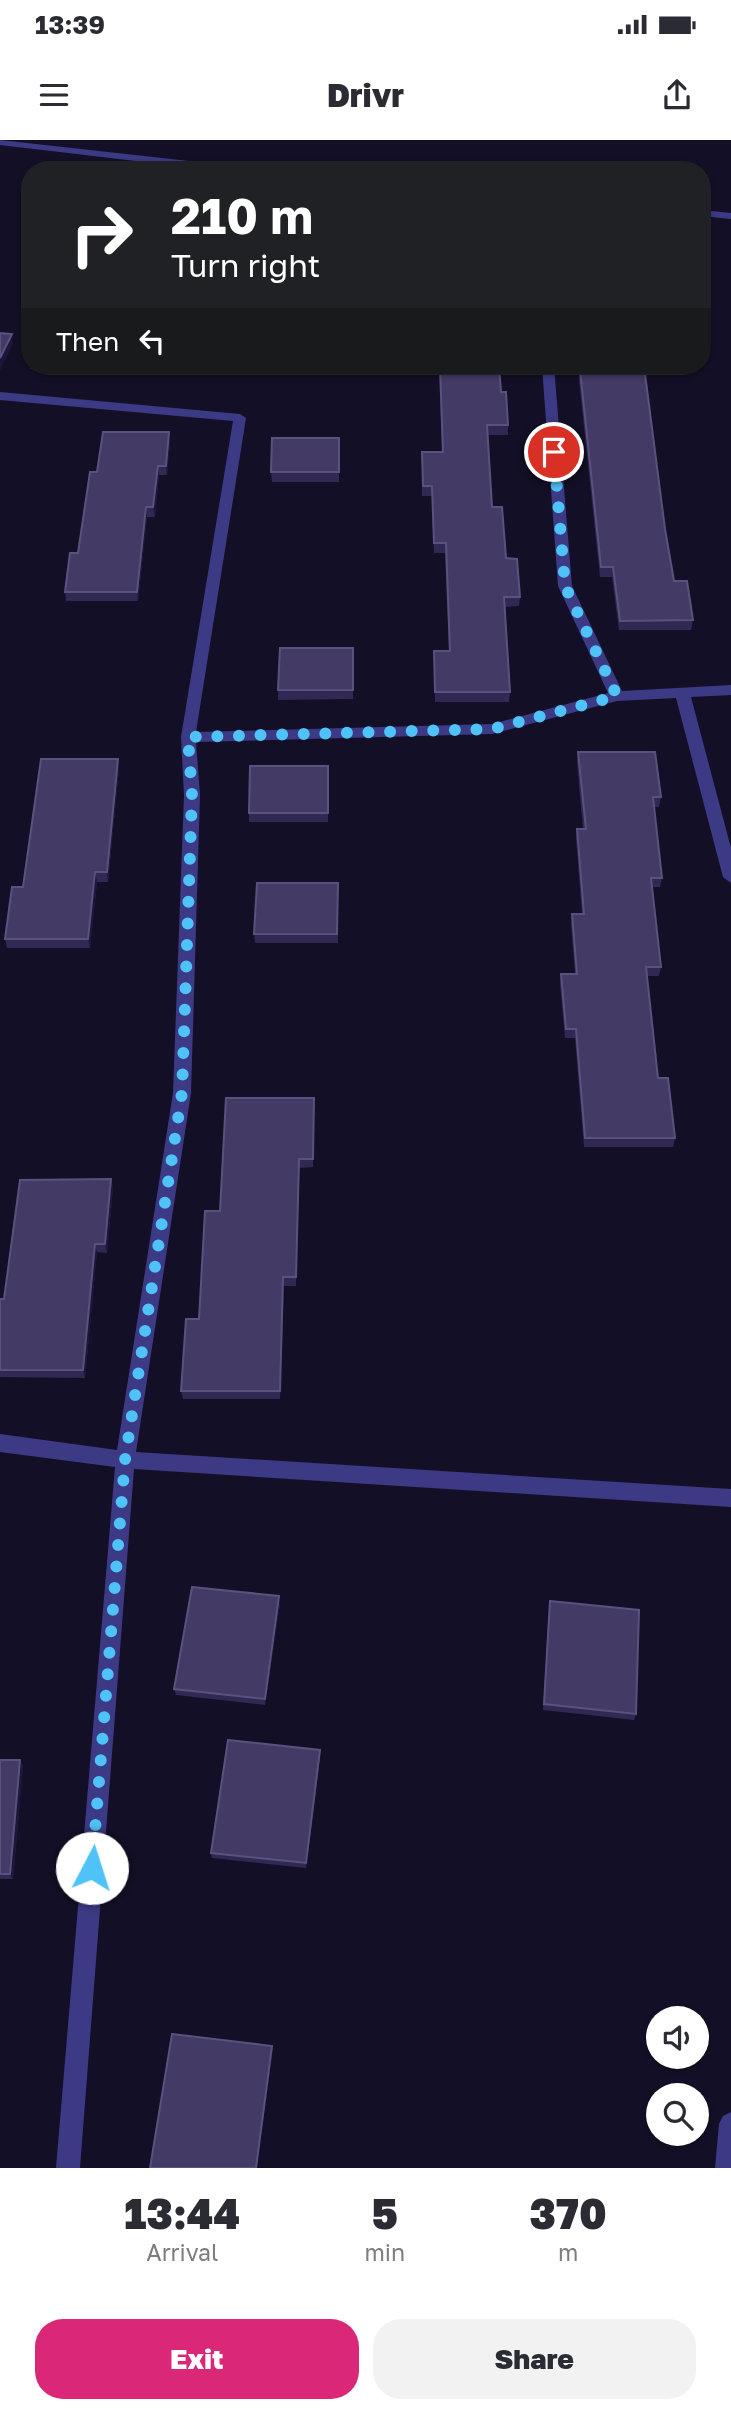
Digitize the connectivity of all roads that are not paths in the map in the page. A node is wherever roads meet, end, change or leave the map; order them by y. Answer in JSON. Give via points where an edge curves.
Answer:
{"nodes":[{"id":1,"x":0,"y":142,"type":"edge"},
{"id":2,"x":165,"y":161,"type":"edge"},
{"id":3,"x":711,"y":214,"type":"edge"},
{"id":4,"x":731,"y":216,"type":"edge"},
{"id":5,"x":549,"y":375,"type":"edge"},
{"id":6,"x":0,"y":396,"type":"edge"},
{"id":7,"x":731,"y":691,"type":"edge"},
{"id":8,"x":682,"y":692,"type":"junction"},
{"id":9,"x":617,"y":696,"type":"junction"},
{"id":10,"x":188,"y":737,"type":"junction"},
{"id":11,"x":731,"y":877,"type":"edge"},
{"id":12,"x":0,"y":1443,"type":"edge"},
{"id":13,"x":125,"y":1460,"type":"junction"},
{"id":14,"x":731,"y":1498,"type":"edge"},
{"id":15,"x":731,"y":2124,"type":"edge"},
{"id":16,"x":68,"y":2168,"type":"edge"},
{"id":17,"x":727,"y":2168,"type":"edge"}],
"edges":[{"from":1,"to":2,"type":"street"},
{"from":3,"to":4,"type":"street"},
{"from":5,"to":9,"type":"street","via":[[565,586]]},
{"from":6,"to":10,"type":"street","via":[[240,418]]},
{"from":7,"to":8,"type":"street"},
{"from":8,"to":9,"type":"street"},
{"from":8,"to":11,"type":"street"},
{"from":9,"to":10,"type":"street","via":[[492,729]]},
{"from":10,"to":13,"type":"street","via":[[192,795],[182,1093]]},
{"from":12,"to":13,"type":"street"},
{"from":13,"to":14,"type":"street"},
{"from":13,"to":16,"type":"street"},
{"from":15,"to":17,"type":"street"}]}
